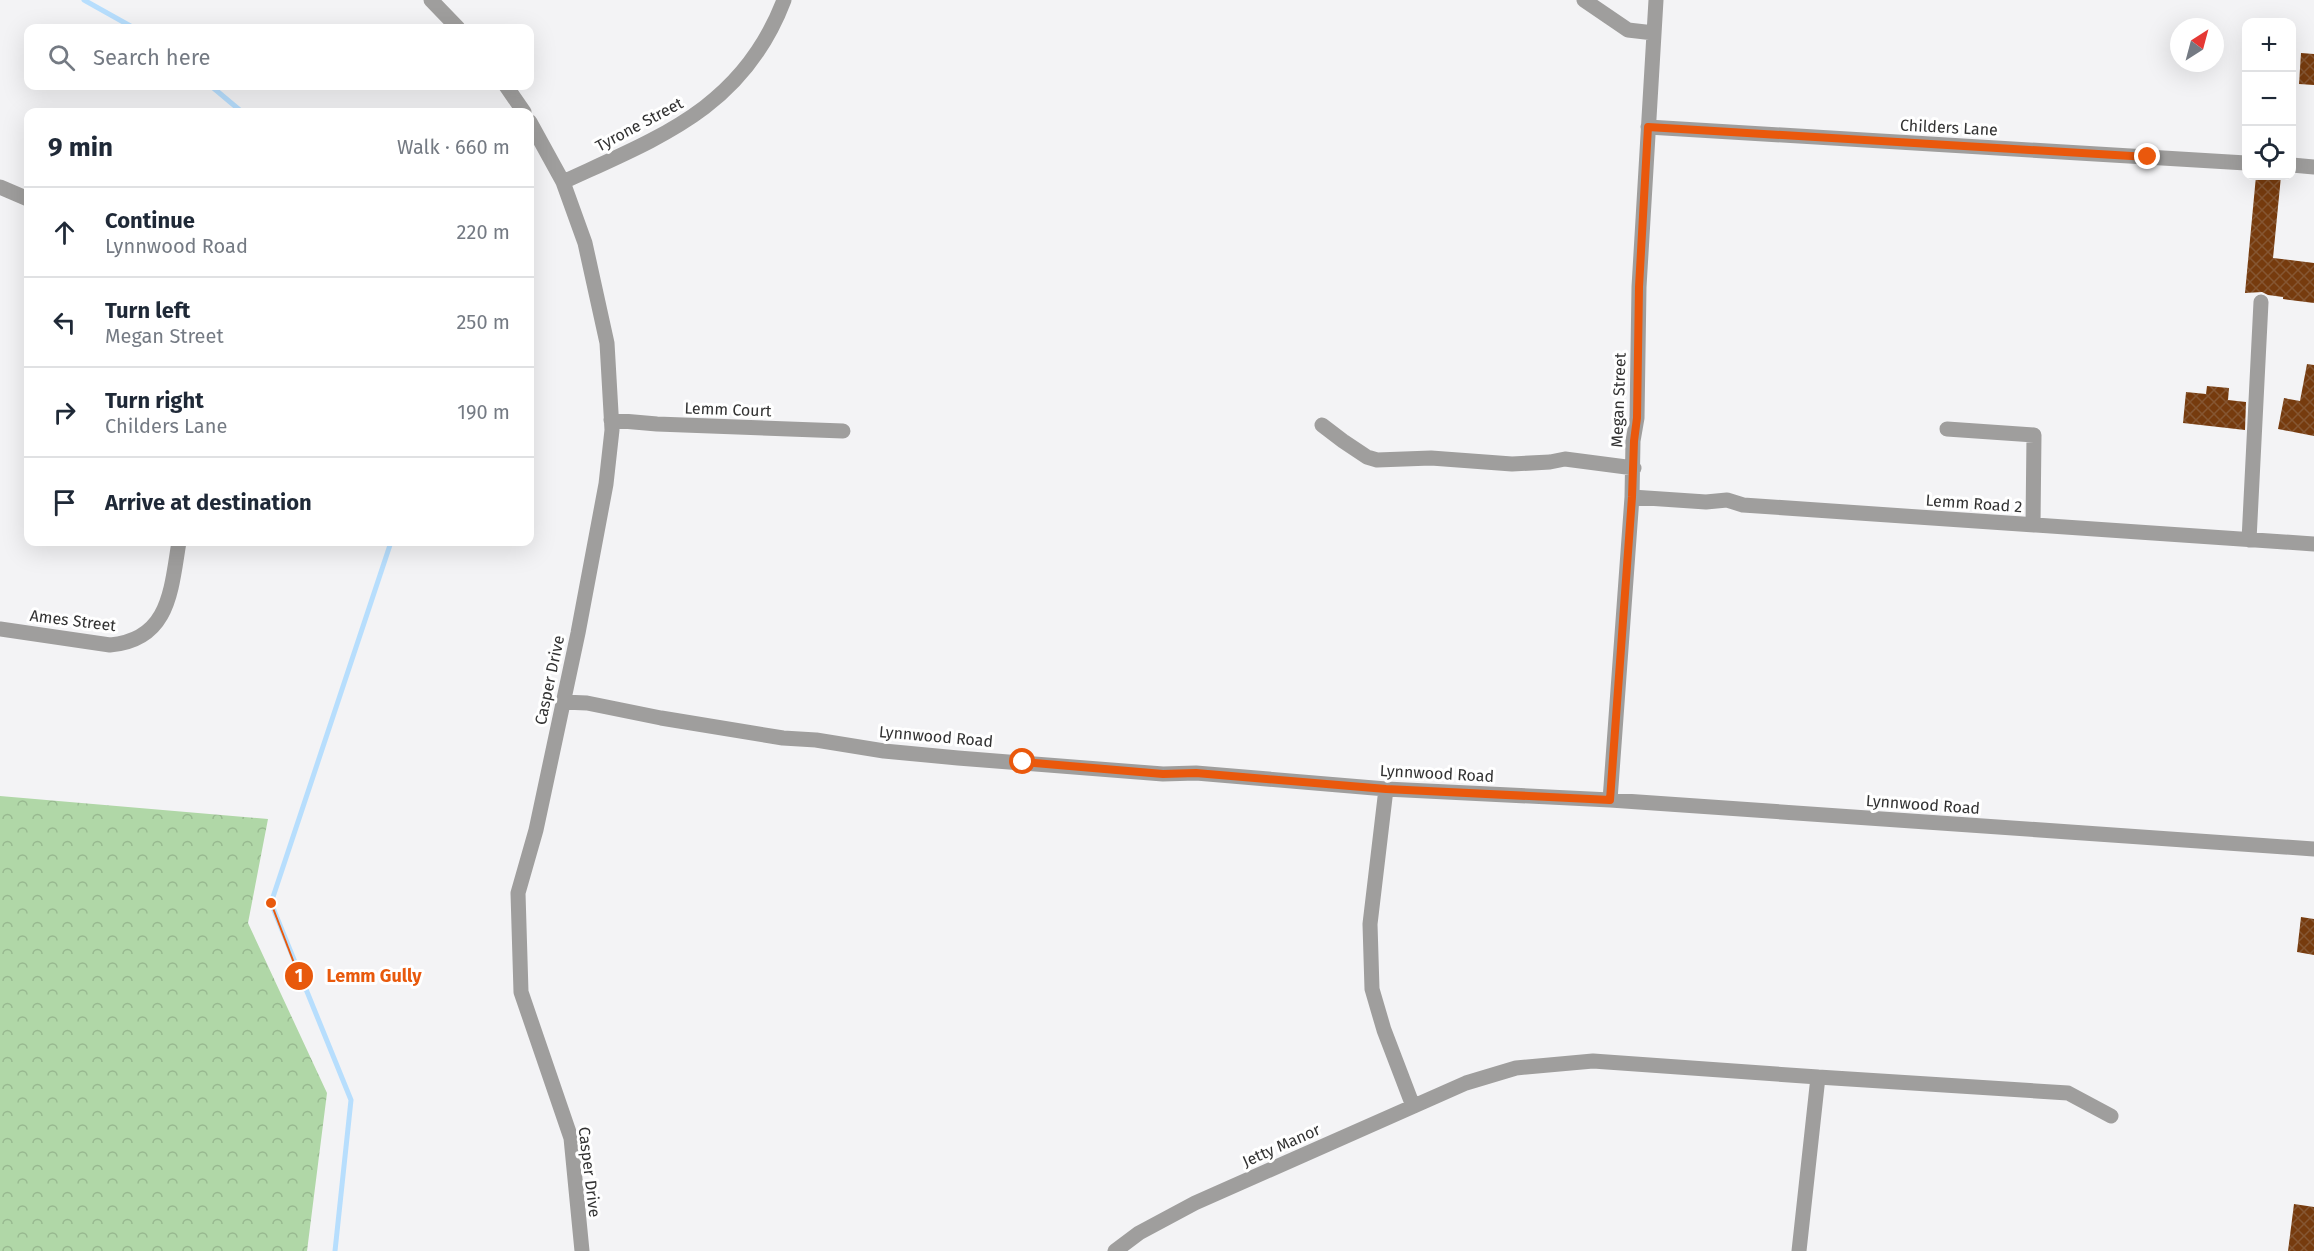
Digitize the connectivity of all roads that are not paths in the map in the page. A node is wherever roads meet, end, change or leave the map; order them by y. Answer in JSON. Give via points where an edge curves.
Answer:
{"nodes":[{"id":1,"x":431,"y":0,"type":"edge"},
{"id":2,"x":784,"y":0,"type":"edge"},
{"id":3,"x":1584,"y":0,"type":"edge"},
{"id":4,"x":1656,"y":0,"type":"edge"},
{"id":5,"x":454,"y":24,"type":"edge"},
{"id":6,"x":1654,"y":33,"type":"junction"},
{"id":7,"x":509,"y":90,"type":"edge"},
{"id":8,"x":521,"y":108,"type":"edge"},
{"id":9,"x":1648,"y":127,"type":"junction"},
{"id":10,"x":534,"y":129,"type":"edge"},
{"id":11,"x":2242,"y":163,"type":"edge"},
{"id":12,"x":2296,"y":165,"type":"edge"},
{"id":13,"x":2314,"y":167,"type":"edge"},
{"id":14,"x":563,"y":182,"type":"junction"},
{"id":15,"x":0,"y":187,"type":"edge"},
{"id":16,"x":24,"y":197,"type":"edge"},
{"id":17,"x":2261,"y":302,"type":"dead end"},
{"id":18,"x":611,"y":420,"type":"junction"},
{"id":19,"x":1322,"y":425,"type":"dead end"},
{"id":20,"x":1947,"y":429,"type":"dead end"},
{"id":21,"x":843,"y":431,"type":"dead end"},
{"id":22,"x":1634,"y":468,"type":"junction"},
{"id":23,"x":1632,"y":497,"type":"junction"},
{"id":24,"x":2033,"y":525,"type":"junction"},
{"id":25,"x":2249,"y":540,"type":"junction"},
{"id":26,"x":2314,"y":544,"type":"edge"},
{"id":27,"x":178,"y":546,"type":"edge"},
{"id":28,"x":0,"y":629,"type":"edge"},
{"id":29,"x":563,"y":702,"type":"junction"},
{"id":30,"x":1386,"y":789,"type":"junction"},
{"id":31,"x":1610,"y":800,"type":"junction"},
{"id":32,"x":2314,"y":849,"type":"edge"},
{"id":33,"x":1818,"y":1077,"type":"junction"},
{"id":34,"x":1413,"y":1106,"type":"junction"},
{"id":35,"x":2111,"y":1116,"type":"dead end"},
{"id":36,"x":582,"y":1251,"type":"edge"},
{"id":37,"x":1115,"y":1251,"type":"edge"},
{"id":38,"x":1799,"y":1251,"type":"edge"}],
"edges":[{"from":1,"to":5,"type":"street"},
{"from":2,"to":14,"type":"street","name":"Tyrone Street","via":[[762,45],[718,99],[660,137]]},
{"from":3,"to":6,"type":"street","via":[[1628,30]]},
{"from":4,"to":6,"type":"street","name":"Megan Street"},
{"from":6,"to":9,"type":"street","name":"Megan Street"},
{"from":7,"to":8,"type":"street"},
{"from":9,"to":11,"type":"street","name":"Childers Lane"},
{"from":9,"to":22,"type":"street","name":"Megan Street"},
{"from":10,"to":14,"type":"street","name":"Casper Drive"},
{"from":12,"to":13,"type":"street"},
{"from":14,"to":18,"type":"street","name":"Casper Drive","via":[[596,287],[607,343]]},
{"from":15,"to":16,"type":"street"},
{"from":17,"to":25,"type":"street"},
{"from":18,"to":21,"type":"street","name":"Lemm Court"},
{"from":18,"to":29,"type":"street","name":"Casper Drive","via":[[606,484]]},
{"from":19,"to":22,"type":"street","via":[[1351,447],[1387,462],[1431,458],[1512,464],[1565,459]]},
{"from":20,"to":24,"type":"street","via":[[2034,435]]},
{"from":22,"to":23,"type":"street","name":"Megan Street"},
{"from":23,"to":24,"type":"street","name":"Lemm Road 2","via":[[1727,500],[1743,505]]},
{"from":23,"to":31,"type":"street","name":"Megan Street"},
{"from":24,"to":25,"type":"street","name":"Lemm Road 2"},
{"from":25,"to":26,"type":"street","name":"Lemm Road 2"},
{"from":27,"to":28,"type":"street","name":"Ames Street","via":[[169,600],[159,620],[128,644],[110,645]]},
{"from":29,"to":30,"type":"street","name":"Lynnwood Road","via":[[783,738],[958,759]]},
{"from":29,"to":36,"type":"street","name":"Casper Drive","via":[[536,830],[518,893],[521,992],[571,1138]]},
{"from":30,"to":31,"type":"street","name":"Lynnwood Road"},
{"from":30,"to":34,"type":"street","via":[[1370,924],[1372,989]]},
{"from":31,"to":32,"type":"street","name":"Lynnwood Road"},
{"from":33,"to":34,"type":"street","name":"Jetty Manor","via":[[1593,1061],[1516,1068],[1466,1083]]},
{"from":33,"to":35,"type":"street","name":"Jetty Manor","via":[[2068,1093]]},
{"from":33,"to":38,"type":"street"},
{"from":34,"to":37,"type":"street","name":"Jetty Manor","via":[[1195,1203],[1139,1233]]}]}
